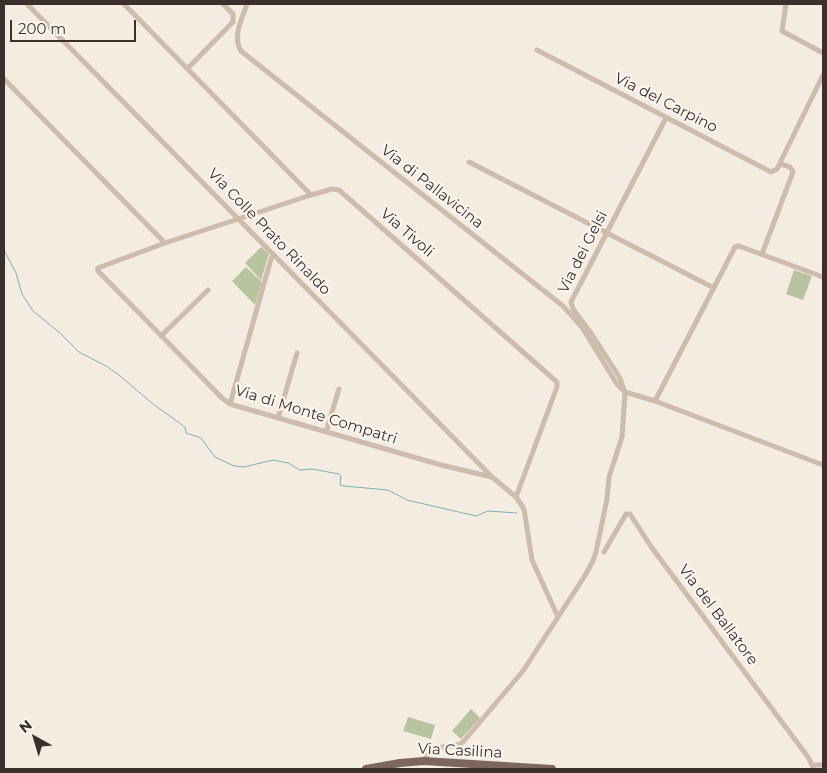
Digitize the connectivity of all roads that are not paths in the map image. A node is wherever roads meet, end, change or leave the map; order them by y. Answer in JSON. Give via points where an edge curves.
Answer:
{"nodes":[{"id":1,"x":27,"y":4,"type":"edge"},
{"id":2,"x":124,"y":4,"type":"edge"},
{"id":3,"x":223,"y":4,"type":"edge"},
{"id":4,"x":247,"y":4,"type":"edge"},
{"id":5,"x":786,"y":4,"type":"edge"},
{"id":6,"x":537,"y":50,"type":"dead end"},
{"id":7,"x":823,"y":53,"type":"edge"},
{"id":8,"x":188,"y":68,"type":"junction"},
{"id":9,"x":823,"y":75,"type":"edge"},
{"id":10,"x":4,"y":78,"type":"edge"},
{"id":11,"x":666,"y":118,"type":"junction"},
{"id":12,"x":469,"y":162,"type":"dead end"},
{"id":13,"x":780,"y":164,"type":"junction"},
{"id":14,"x":312,"y":194,"type":"junction"},
{"id":15,"x":238,"y":218,"type":"junction"},
{"id":16,"x":607,"y":234,"type":"junction"},
{"id":17,"x":165,"y":243,"type":"junction"},
{"id":18,"x":762,"y":254,"type":"junction"},
{"id":19,"x":274,"y":255,"type":"junction"},
{"id":20,"x":98,"y":269,"type":"joint"},
{"id":21,"x":823,"y":277,"type":"edge"},
{"id":22,"x":714,"y":288,"type":"junction"},
{"id":23,"x":208,"y":290,"type":"dead end"},
{"id":24,"x":161,"y":336,"type":"junction"},
{"id":25,"x":297,"y":353,"type":"dead end"},
{"id":26,"x":339,"y":389,"type":"dead end"},
{"id":27,"x":625,"y":392,"type":"junction"},
{"id":28,"x":655,"y":401,"type":"junction"},
{"id":29,"x":230,"y":404,"type":"junction"},
{"id":30,"x":278,"y":418,"type":"junction"},
{"id":31,"x":326,"y":432,"type":"junction"},
{"id":32,"x":823,"y":465,"type":"edge"},
{"id":33,"x":492,"y":477,"type":"junction"},
{"id":34,"x":516,"y":497,"type":"junction"},
{"id":35,"x":604,"y":552,"type":"dead end"},
{"id":36,"x":558,"y":617,"type":"junction"},
{"id":37,"x":424,"y":761,"type":"junction"},
{"id":38,"x":823,"y":765,"type":"edge"},
{"id":39,"x":814,"y":767,"type":"edge"},
{"id":40,"x":366,"y":769,"type":"edge"},
{"id":41,"x":552,"y":769,"type":"edge"}],
"edges":[{"from":1,"to":15,"type":"street","name":"Via Colle Prato Rinaldo"},
{"from":2,"to":8,"type":"street"},
{"from":3,"to":8,"type":"street","via":[[233,14],[233,22]]},
{"from":4,"to":27,"type":"street","name":"Via di Pallavicina","via":[[236,38],[241,51],[563,306],[581,326]]},
{"from":5,"to":7,"type":"street","via":[[782,31]]},
{"from":6,"to":11,"type":"street","name":"Via del Carpino"},
{"from":8,"to":14,"type":"street"},
{"from":9,"to":13,"type":"street"},
{"from":10,"to":17,"type":"street"},
{"from":11,"to":13,"type":"street","name":"Via del Carpino","via":[[770,172],[776,171]]},
{"from":11,"to":16,"type":"street","name":"Via dei Gelsi"},
{"from":12,"to":16,"type":"street"},
{"from":13,"to":18,"type":"street","via":[[791,168],[792,174]]},
{"from":14,"to":15,"type":"street","name":"Via Tivoli"},
{"from":14,"to":34,"type":"street","name":"Via Tivoli","via":[[332,189],[342,192],[557,382]]},
{"from":15,"to":17,"type":"street","name":"Via Tivoli"},
{"from":15,"to":19,"type":"street","name":"Via Colle Prato Rinaldo"},
{"from":16,"to":22,"type":"street"},
{"from":16,"to":27,"type":"street","name":"Via dei Gelsi","via":[[571,305],[620,378]]},
{"from":17,"to":20,"type":"street","name":"Via Tivoli"},
{"from":18,"to":21,"type":"street"},
{"from":18,"to":22,"type":"street","via":[[735,247]]},
{"from":19,"to":29,"type":"street"},
{"from":19,"to":33,"type":"street","name":"Via Colle Prato Rinaldo"},
{"from":20,"to":24,"type":"street","name":"Via di Monte Compatri"},
{"from":22,"to":28,"type":"street"},
{"from":23,"to":24,"type":"street"},
{"from":24,"to":29,"type":"street","name":"Via di Monte Compatri"},
{"from":25,"to":30,"type":"street"},
{"from":26,"to":31,"type":"street"},
{"from":27,"to":28,"type":"street"},
{"from":27,"to":36,"type":"street","via":[[621,439],[609,477],[595,556]]},
{"from":28,"to":32,"type":"street"},
{"from":29,"to":30,"type":"street","name":"Via di Monte Compatri"},
{"from":30,"to":31,"type":"street","name":"Via di Monte Compatri"},
{"from":31,"to":33,"type":"street","name":"Via di Monte Compatri"},
{"from":33,"to":34,"type":"street","name":"Via Colle Prato Rinaldo"},
{"from":34,"to":36,"type":"street","via":[[526,513],[532,560]]},
{"from":35,"to":39,"type":"street","name":"Via del Ballatore","via":[[626,514],[630,514]]},
{"from":36,"to":37,"type":"street","via":[[518,678],[465,740],[456,746],[435,748]]},
{"from":37,"to":40,"type":"main road","name":"Via Casilina"},
{"from":37,"to":41,"type":"main road","name":"Via Casilina"},
{"from":38,"to":39,"type":"street"}]}
